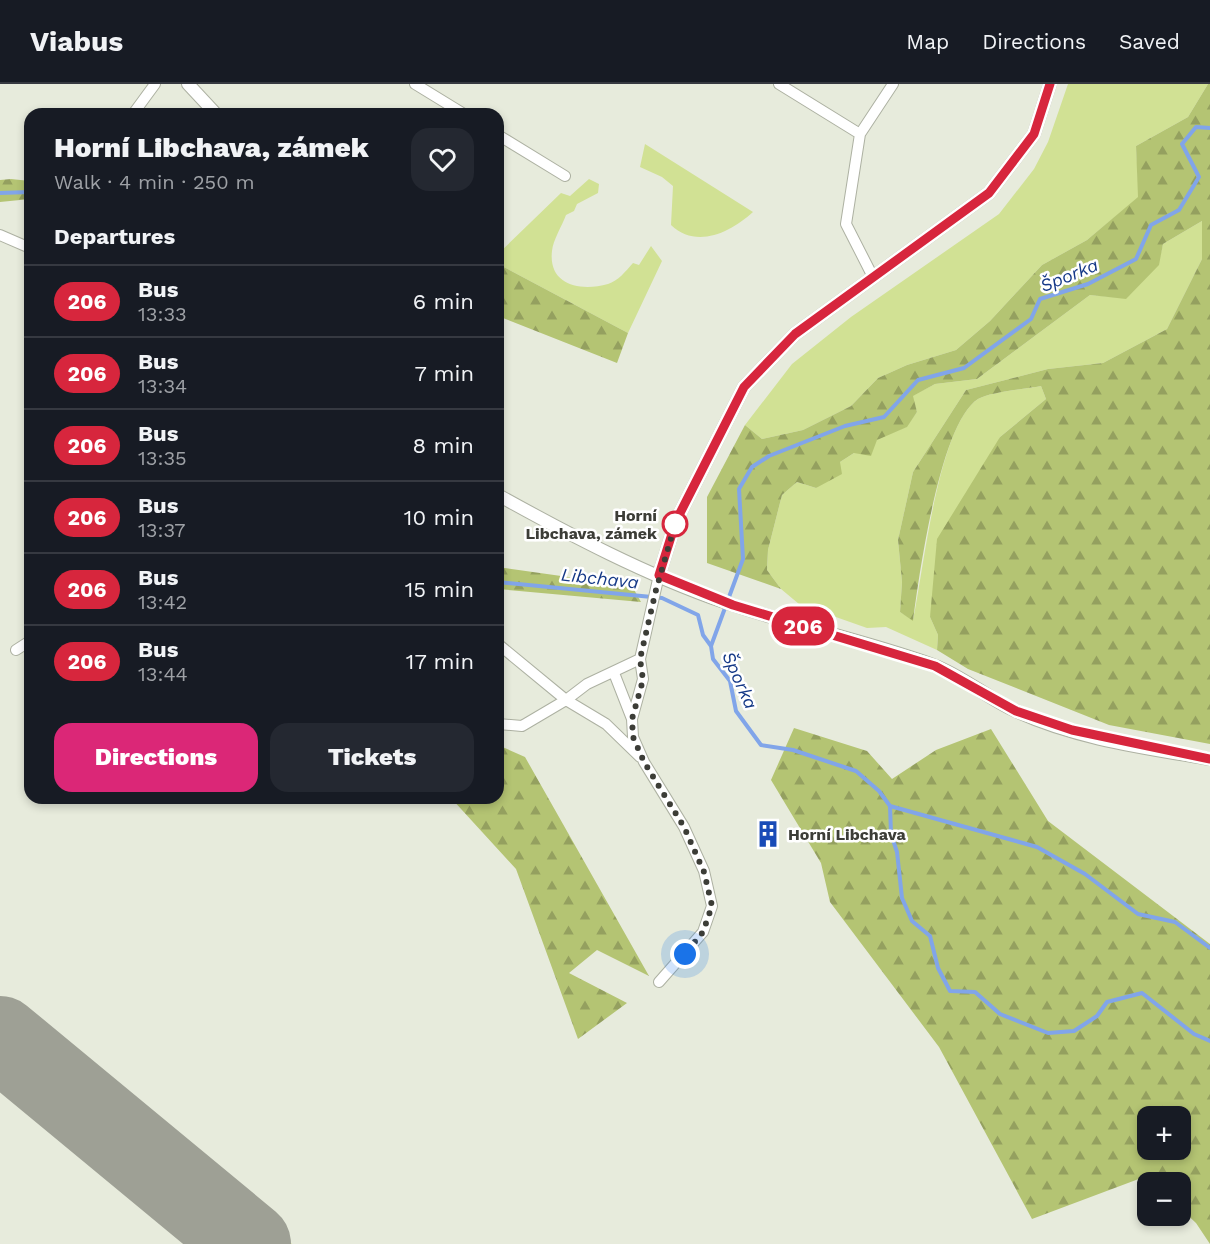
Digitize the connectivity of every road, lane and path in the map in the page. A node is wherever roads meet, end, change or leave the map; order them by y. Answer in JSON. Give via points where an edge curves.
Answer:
{"nodes":[{"id":1,"x":155,"y":84,"type":"edge"},
{"id":2,"x":188,"y":84,"type":"edge"},
{"id":3,"x":415,"y":84,"type":"edge"},
{"id":4,"x":779,"y":84,"type":"edge"},
{"id":5,"x":893,"y":84,"type":"edge"},
{"id":6,"x":1050,"y":84,"type":"edge"},
{"id":7,"x":137,"y":108,"type":"edge"},
{"id":8,"x":210,"y":108,"type":"edge"},
{"id":9,"x":454,"y":108,"type":"edge"},
{"id":10,"x":860,"y":134,"type":"junction"},
{"id":11,"x":504,"y":139,"type":"edge"},
{"id":12,"x":565,"y":176,"type":"dead end"},
{"id":13,"x":0,"y":235,"type":"edge"},
{"id":14,"x":24,"y":245,"type":"edge"},
{"id":15,"x":873,"y":277,"type":"junction"},
{"id":16,"x":504,"y":498,"type":"edge"},
{"id":17,"x":659,"y":575,"type":"junction"},
{"id":18,"x":24,"y":644,"type":"edge"},
{"id":19,"x":504,"y":649,"type":"edge"},
{"id":20,"x":16,"y":650,"type":"dead end"},
{"id":21,"x":640,"y":659,"type":"junction"},
{"id":22,"x":614,"y":674,"type":"junction"},
{"id":23,"x":566,"y":700,"type":"junction"},
{"id":24,"x":632,"y":719,"type":"junction"},
{"id":25,"x":504,"y":724,"type":"edge"},
{"id":26,"x":1210,"y":759,"type":"edge"},
{"id":27,"x":644,"y":762,"type":"junction"},
{"id":28,"x":659,"y":982,"type":"dead end"}],
"edges":[{"from":1,"to":7,"type":"street"},
{"from":2,"to":8,"type":"street"},
{"from":3,"to":9,"type":"street"},
{"from":4,"to":10,"type":"street"},
{"from":5,"to":10,"type":"street"},
{"from":6,"to":15,"type":"street","via":[[1034,134],[989,193]]},
{"from":10,"to":15,"type":"street","via":[[846,224]]},
{"from":11,"to":12,"type":"street"},
{"from":13,"to":14,"type":"street"},
{"from":15,"to":17,"type":"street","via":[[795,334],[744,387],[676,521]]},
{"from":16,"to":17,"type":"street"},
{"from":17,"to":21,"type":"street"},
{"from":17,"to":26,"type":"street","via":[[733,605],[935,666],[1016,711],[1072,730]]},
{"from":18,"to":20,"type":"street"},
{"from":19,"to":23,"type":"street"},
{"from":21,"to":22,"type":"street"},
{"from":21,"to":24,"type":"street","via":[[643,680]]},
{"from":22,"to":23,"type":"street","via":[[587,684]]},
{"from":22,"to":24,"type":"street"},
{"from":23,"to":25,"type":"street","via":[[522,726]]},
{"from":23,"to":27,"type":"street","via":[[606,724]]},
{"from":24,"to":27,"type":"street","via":[[633,737]]},
{"from":27,"to":28,"type":"street","via":[[684,827],[704,872],[712,906],[703,932]]}]}
